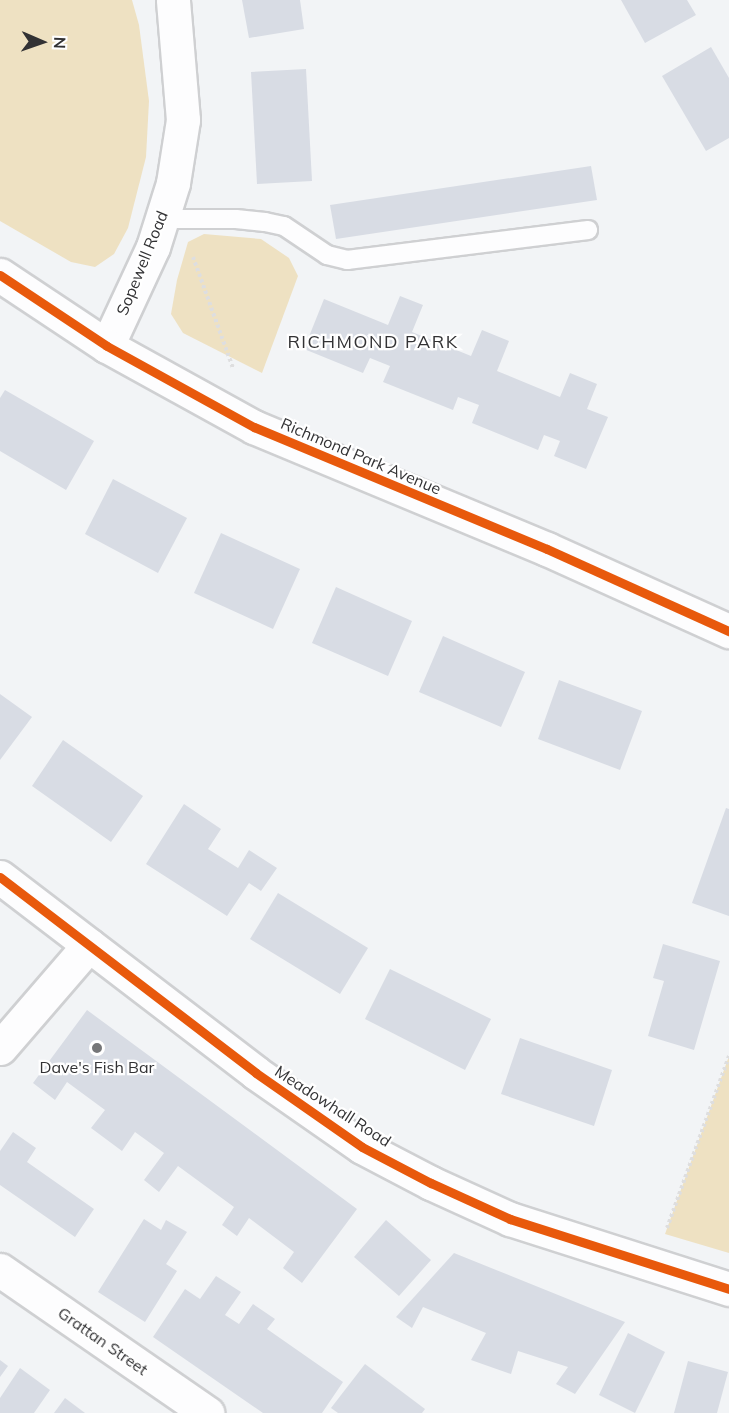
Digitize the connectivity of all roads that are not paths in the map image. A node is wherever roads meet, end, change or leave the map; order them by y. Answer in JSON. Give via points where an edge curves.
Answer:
{"nodes":[{"id":1,"x":173,"y":0,"type":"edge"},
{"id":2,"x":171,"y":219,"type":"junction"},
{"id":3,"x":588,"y":230,"type":"dead end"},
{"id":4,"x":0,"y":275,"type":"edge"},
{"id":5,"x":107,"y":346,"type":"junction"},
{"id":6,"x":729,"y":630,"type":"edge"},
{"id":7,"x":0,"y":877,"type":"edge"},
{"id":8,"x":89,"y":945,"type":"junction"},
{"id":9,"x":0,"y":1048,"type":"edge"},
{"id":10,"x":0,"y":1270,"type":"edge"},
{"id":11,"x":729,"y":1289,"type":"edge"},
{"id":12,"x":207,"y":1413,"type":"edge"}],
"edges":[{"from":1,"to":2,"type":"street","name":"Sopewell Road","via":[[183,120]]},
{"from":2,"to":3,"type":"lane","via":[[236,219],[284,226],[327,255],[347,260]]},
{"from":2,"to":5,"type":"street","name":"Sopewell Road","via":[[153,247]]},
{"from":4,"to":5,"type":"street","name":"Richmond Park Avenue"},
{"from":5,"to":6,"type":"street","name":"Richmond Park Avenue","via":[[254,428],[547,549]]},
{"from":7,"to":8,"type":"street","name":"Meadowhall Road"},
{"from":8,"to":9,"type":"street"},
{"from":8,"to":11,"type":"street","name":"Meadowhall Road","via":[[256,1073],[362,1147],[510,1219]]},
{"from":10,"to":12,"type":"street","name":"Grattan Street"}]}
